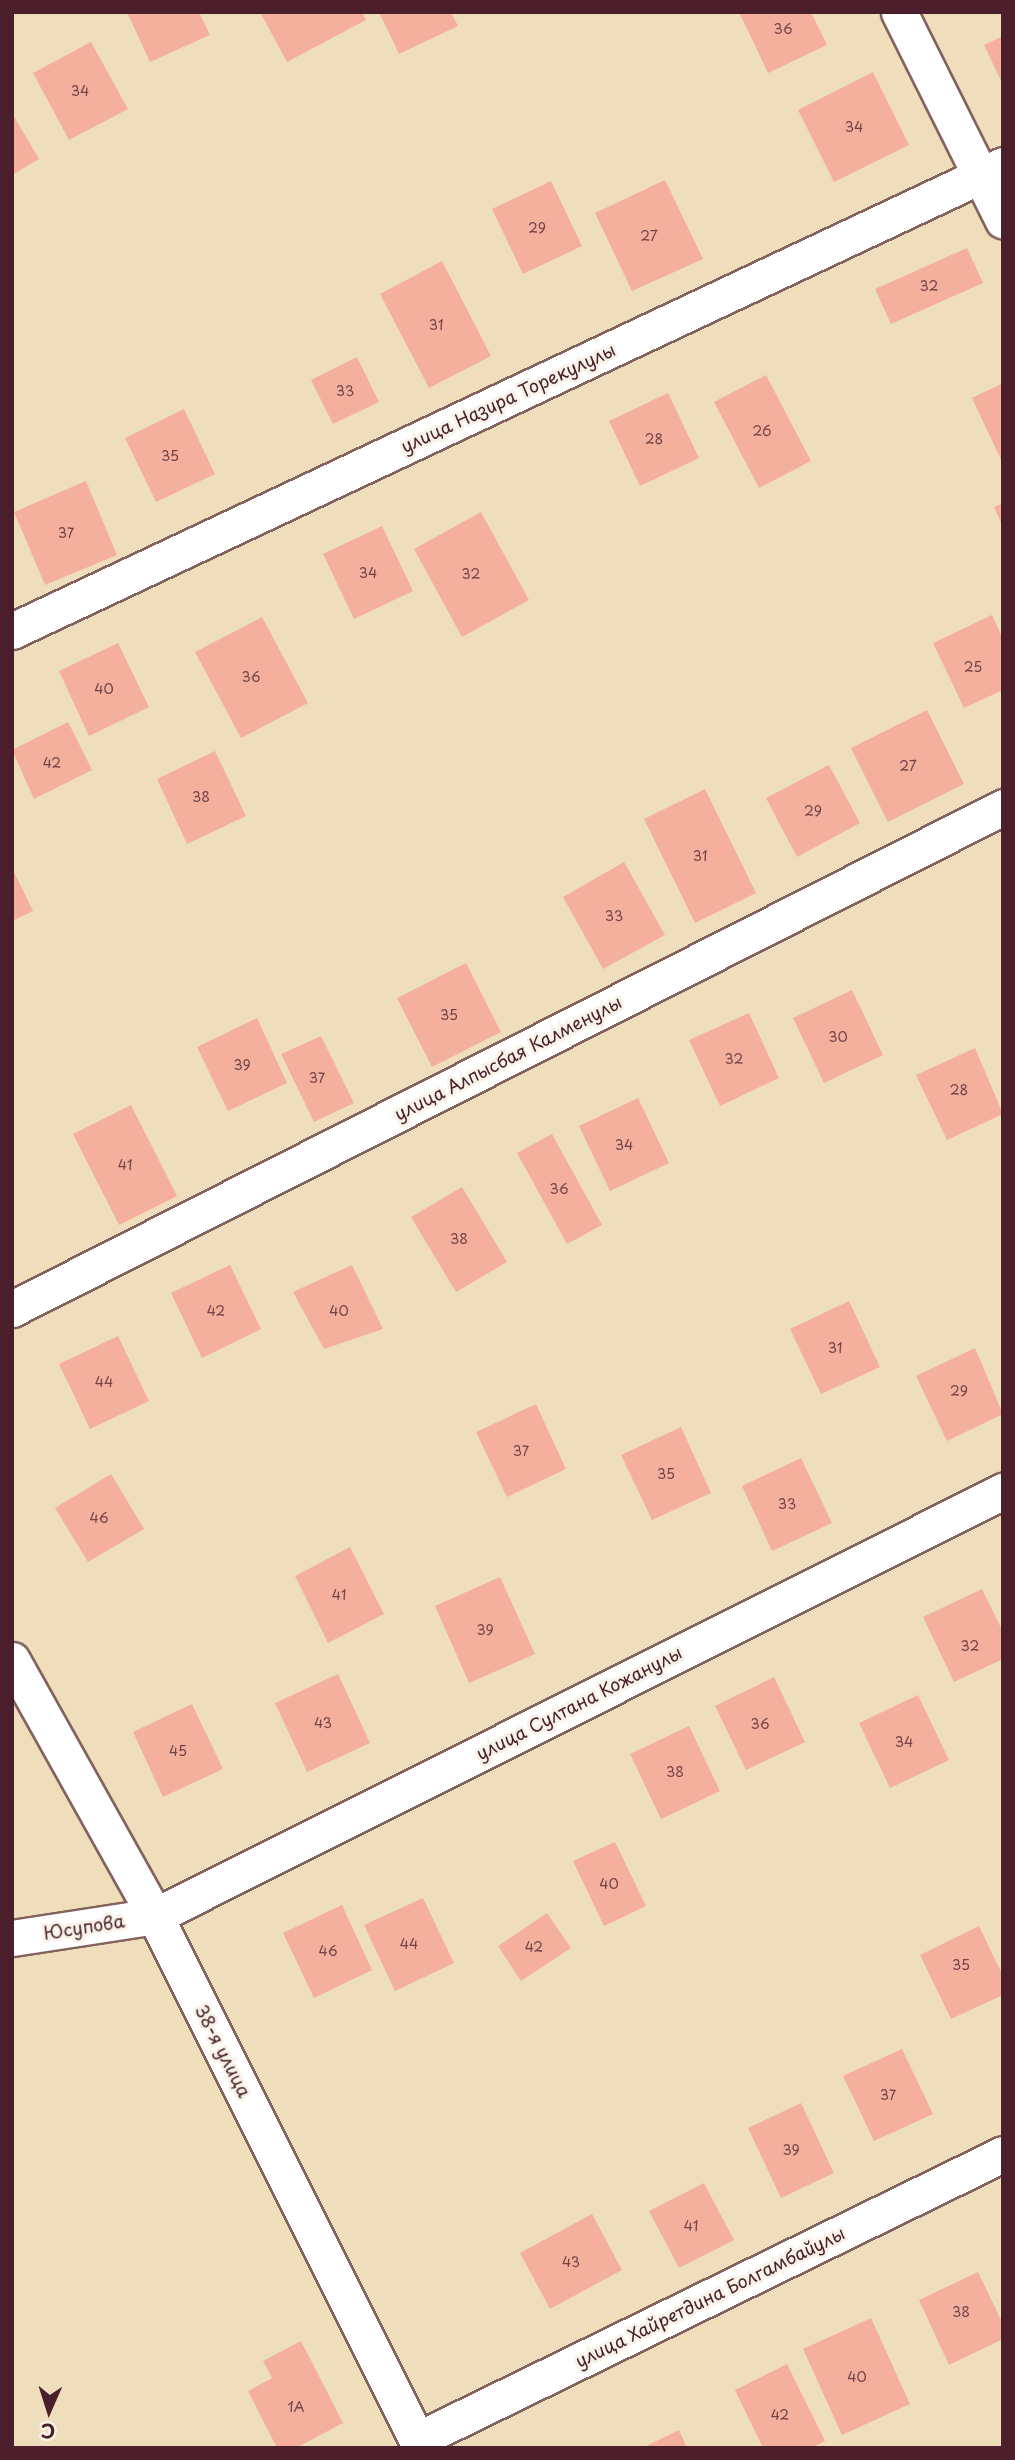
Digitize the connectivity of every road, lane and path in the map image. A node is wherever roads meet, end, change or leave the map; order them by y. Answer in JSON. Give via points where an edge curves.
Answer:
{"nodes":[{"id":1,"x":899,"y":12,"type":"edge"},
{"id":2,"x":991,"y":171,"type":"edge"},
{"id":3,"x":1003,"y":221,"type":"edge"},
{"id":4,"x":12,"y":631,"type":"edge"},
{"id":5,"x":1003,"y":807,"type":"edge"},
{"id":6,"x":12,"y":1309,"type":"edge"},
{"id":7,"x":1003,"y":1491,"type":"edge"},
{"id":8,"x":12,"y":1660,"type":"edge"},
{"id":9,"x":155,"y":1916,"type":"junction"},
{"id":10,"x":12,"y":1938,"type":"edge"},
{"id":11,"x":1003,"y":2154,"type":"edge"},
{"id":12,"x":419,"y":2444,"type":"edge"}],
"edges":[{"from":1,"to":2,"type":"street"},
{"from":2,"to":3,"type":"street"},
{"from":2,"to":4,"type":"street","name":"улица Назира Торекулулы"},
{"from":5,"to":6,"type":"street","name":"улица Алпысбая Калменулы"},
{"from":7,"to":9,"type":"street","name":"улица Султана Кожанулы"},
{"from":8,"to":9,"type":"street","name":"38-я улица"},
{"from":9,"to":10,"type":"street","name":"Юсупова"},
{"from":9,"to":12,"type":"street","name":"38-я улица"},
{"from":11,"to":12,"type":"street","name":"улица Хайретдина Болгамбайулы"}]}
